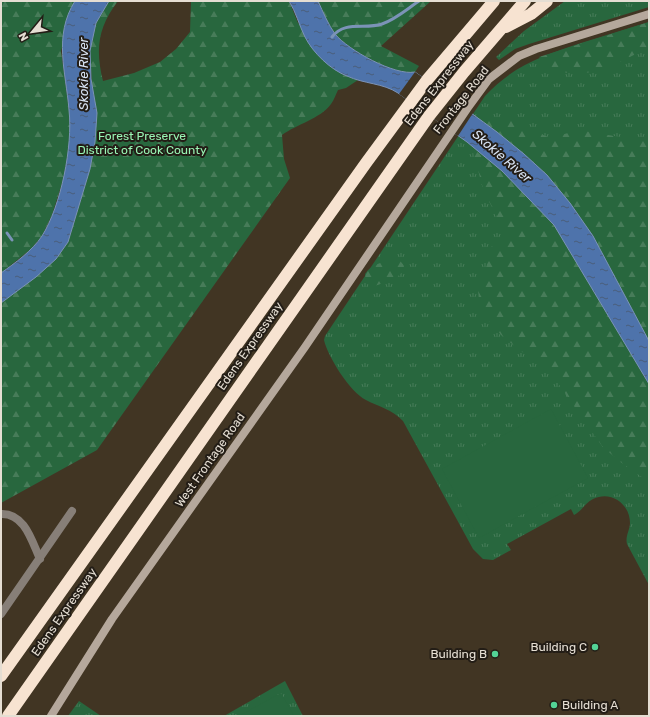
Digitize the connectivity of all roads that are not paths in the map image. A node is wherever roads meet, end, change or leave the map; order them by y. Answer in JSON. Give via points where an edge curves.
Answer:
{"nodes":[{"id":1,"x":494,"y":1,"type":"edge"},
{"id":2,"x":525,"y":1,"type":"edge"},
{"id":3,"x":547,"y":1,"type":"edge"},
{"id":4,"x":649,"y":14,"type":"edge"},
{"id":5,"x":498,"y":32,"type":"junction"},
{"id":6,"x":391,"y":219,"type":"joint"},
{"id":7,"x":72,"y":511,"type":"dead end"},
{"id":8,"x":1,"y":514,"type":"edge"},
{"id":9,"x":40,"y":559,"type":"junction"},
{"id":10,"x":1,"y":614,"type":"edge"},
{"id":11,"x":1,"y":676,"type":"edge"},
{"id":12,"x":8,"y":716,"type":"edge"},
{"id":13,"x":51,"y":716,"type":"edge"}],
"edges":[{"from":1,"to":11,"type":"highway","name":"Edens Expressway","via":[[410,103]]},
{"from":2,"to":5,"type":"highway","name":"Edens Expressway"},
{"from":3,"to":5,"type":"highway","via":[[531,14]]},
{"from":4,"to":6,"type":"street","name":"Frontage Road","via":[[519,56],[489,79]]},
{"from":5,"to":12,"type":"highway","name":"Edens Expressway","via":[[429,116]]},
{"from":6,"to":13,"type":"street","name":"West Frontage Road","via":[[305,347],[112,619]]},
{"from":7,"to":9,"type":"street"},
{"from":8,"to":9,"type":"street","via":[[14,516],[24,525]]},
{"from":9,"to":10,"type":"street"}]}
